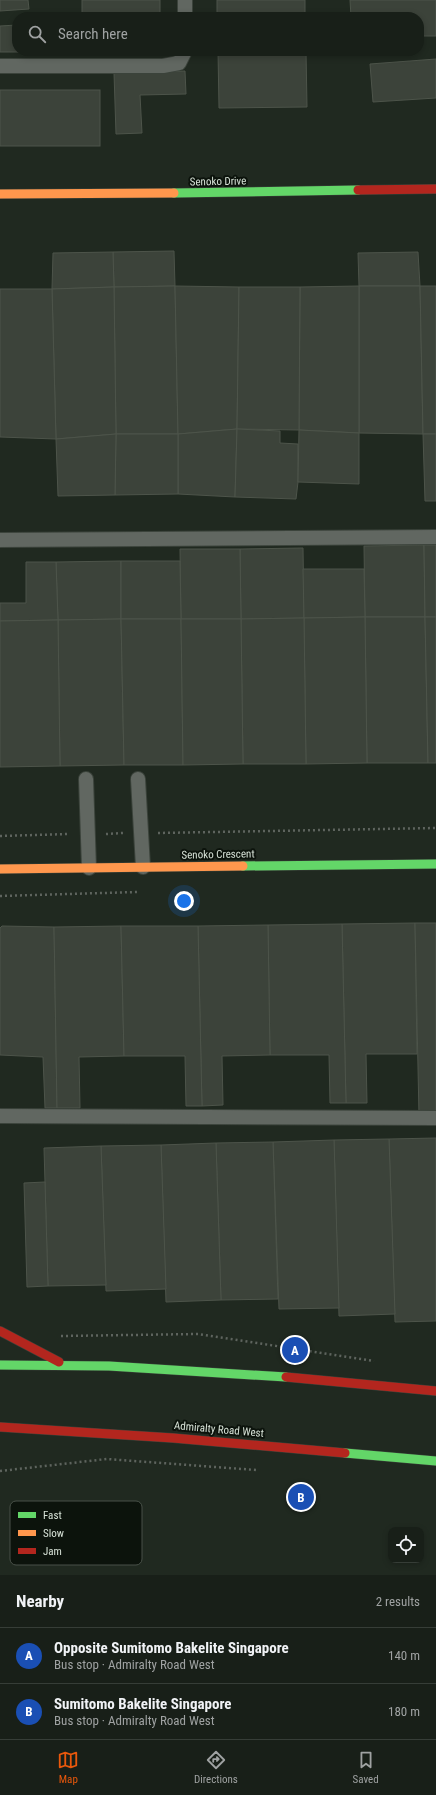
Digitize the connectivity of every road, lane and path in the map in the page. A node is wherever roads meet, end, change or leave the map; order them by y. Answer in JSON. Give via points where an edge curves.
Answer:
{"nodes":[{"id":1,"x":185,"y":0,"type":"edge"},
{"id":2,"x":185,"y":12,"type":"edge"},
{"id":3,"x":184,"y":56,"type":"edge"},
{"id":4,"x":0,"y":66,"type":"edge"},
{"id":5,"x":436,"y":189,"type":"edge"},
{"id":6,"x":0,"y":194,"type":"edge"},
{"id":7,"x":436,"y":537,"type":"edge"},
{"id":8,"x":0,"y":540,"type":"edge"},
{"id":9,"x":86,"y":779,"type":"dead end"},
{"id":10,"x":138,"y":779,"type":"dead end"},
{"id":11,"x":436,"y":828,"type":"edge"},
{"id":12,"x":141,"y":833,"type":"junction"},
{"id":13,"x":88,"y":834,"type":"junction"},
{"id":14,"x":0,"y":836,"type":"edge"},
{"id":15,"x":436,"y":864,"type":"edge"},
{"id":16,"x":143,"y":867,"type":"junction"},
{"id":17,"x":89,"y":868,"type":"junction"},
{"id":18,"x":0,"y":869,"type":"edge"},
{"id":19,"x":0,"y":1116,"type":"edge"},
{"id":20,"x":436,"y":1118,"type":"edge"},
{"id":21,"x":0,"y":1331,"type":"edge"},
{"id":22,"x":57,"y":1335,"type":"dead end"},
{"id":23,"x":375,"y":1361,"type":"dead end"},
{"id":24,"x":61,"y":1364,"type":"junction"},
{"id":25,"x":0,"y":1365,"type":"edge"},
{"id":26,"x":436,"y":1391,"type":"edge"},
{"id":27,"x":0,"y":1427,"type":"edge"},
{"id":28,"x":436,"y":1461,"type":"edge"},
{"id":29,"x":264,"y":1470,"type":"dead end"},
{"id":30,"x":0,"y":1471,"type":"edge"}],
"edges":[{"from":1,"to":2,"type":"lane"},
{"from":3,"to":4,"type":"lane","via":[[179,63],[163,66]]},
{"from":5,"to":6,"type":"main road","name":"Senoko Drive"},
{"from":7,"to":8,"type":"lane"},
{"from":9,"to":13,"type":"lane"},
{"from":10,"to":12,"type":"lane"},
{"from":11,"to":12,"type":"path"},
{"from":12,"to":13,"type":"path"},
{"from":12,"to":16,"type":"lane"},
{"from":13,"to":14,"type":"path"},
{"from":13,"to":17,"type":"lane"},
{"from":15,"to":16,"type":"main road","name":"Senoko Crescent"},
{"from":16,"to":17,"type":"main road","name":"Senoko Crescent"},
{"from":17,"to":18,"type":"main road","name":"Senoko Crescent"},
{"from":19,"to":20,"type":"lane"},
{"from":21,"to":24,"type":"main road"},
{"from":22,"to":23,"type":"path","via":[[65,1337],[198,1334]]},
{"from":24,"to":25,"type":"main road"},
{"from":24,"to":26,"type":"main road","via":[[190,1369]]},
{"from":27,"to":28,"type":"main road","name":"Admiralty Road West","via":[[173,1438]]},
{"from":29,"to":30,"type":"path","via":[[107,1459]]}]}
